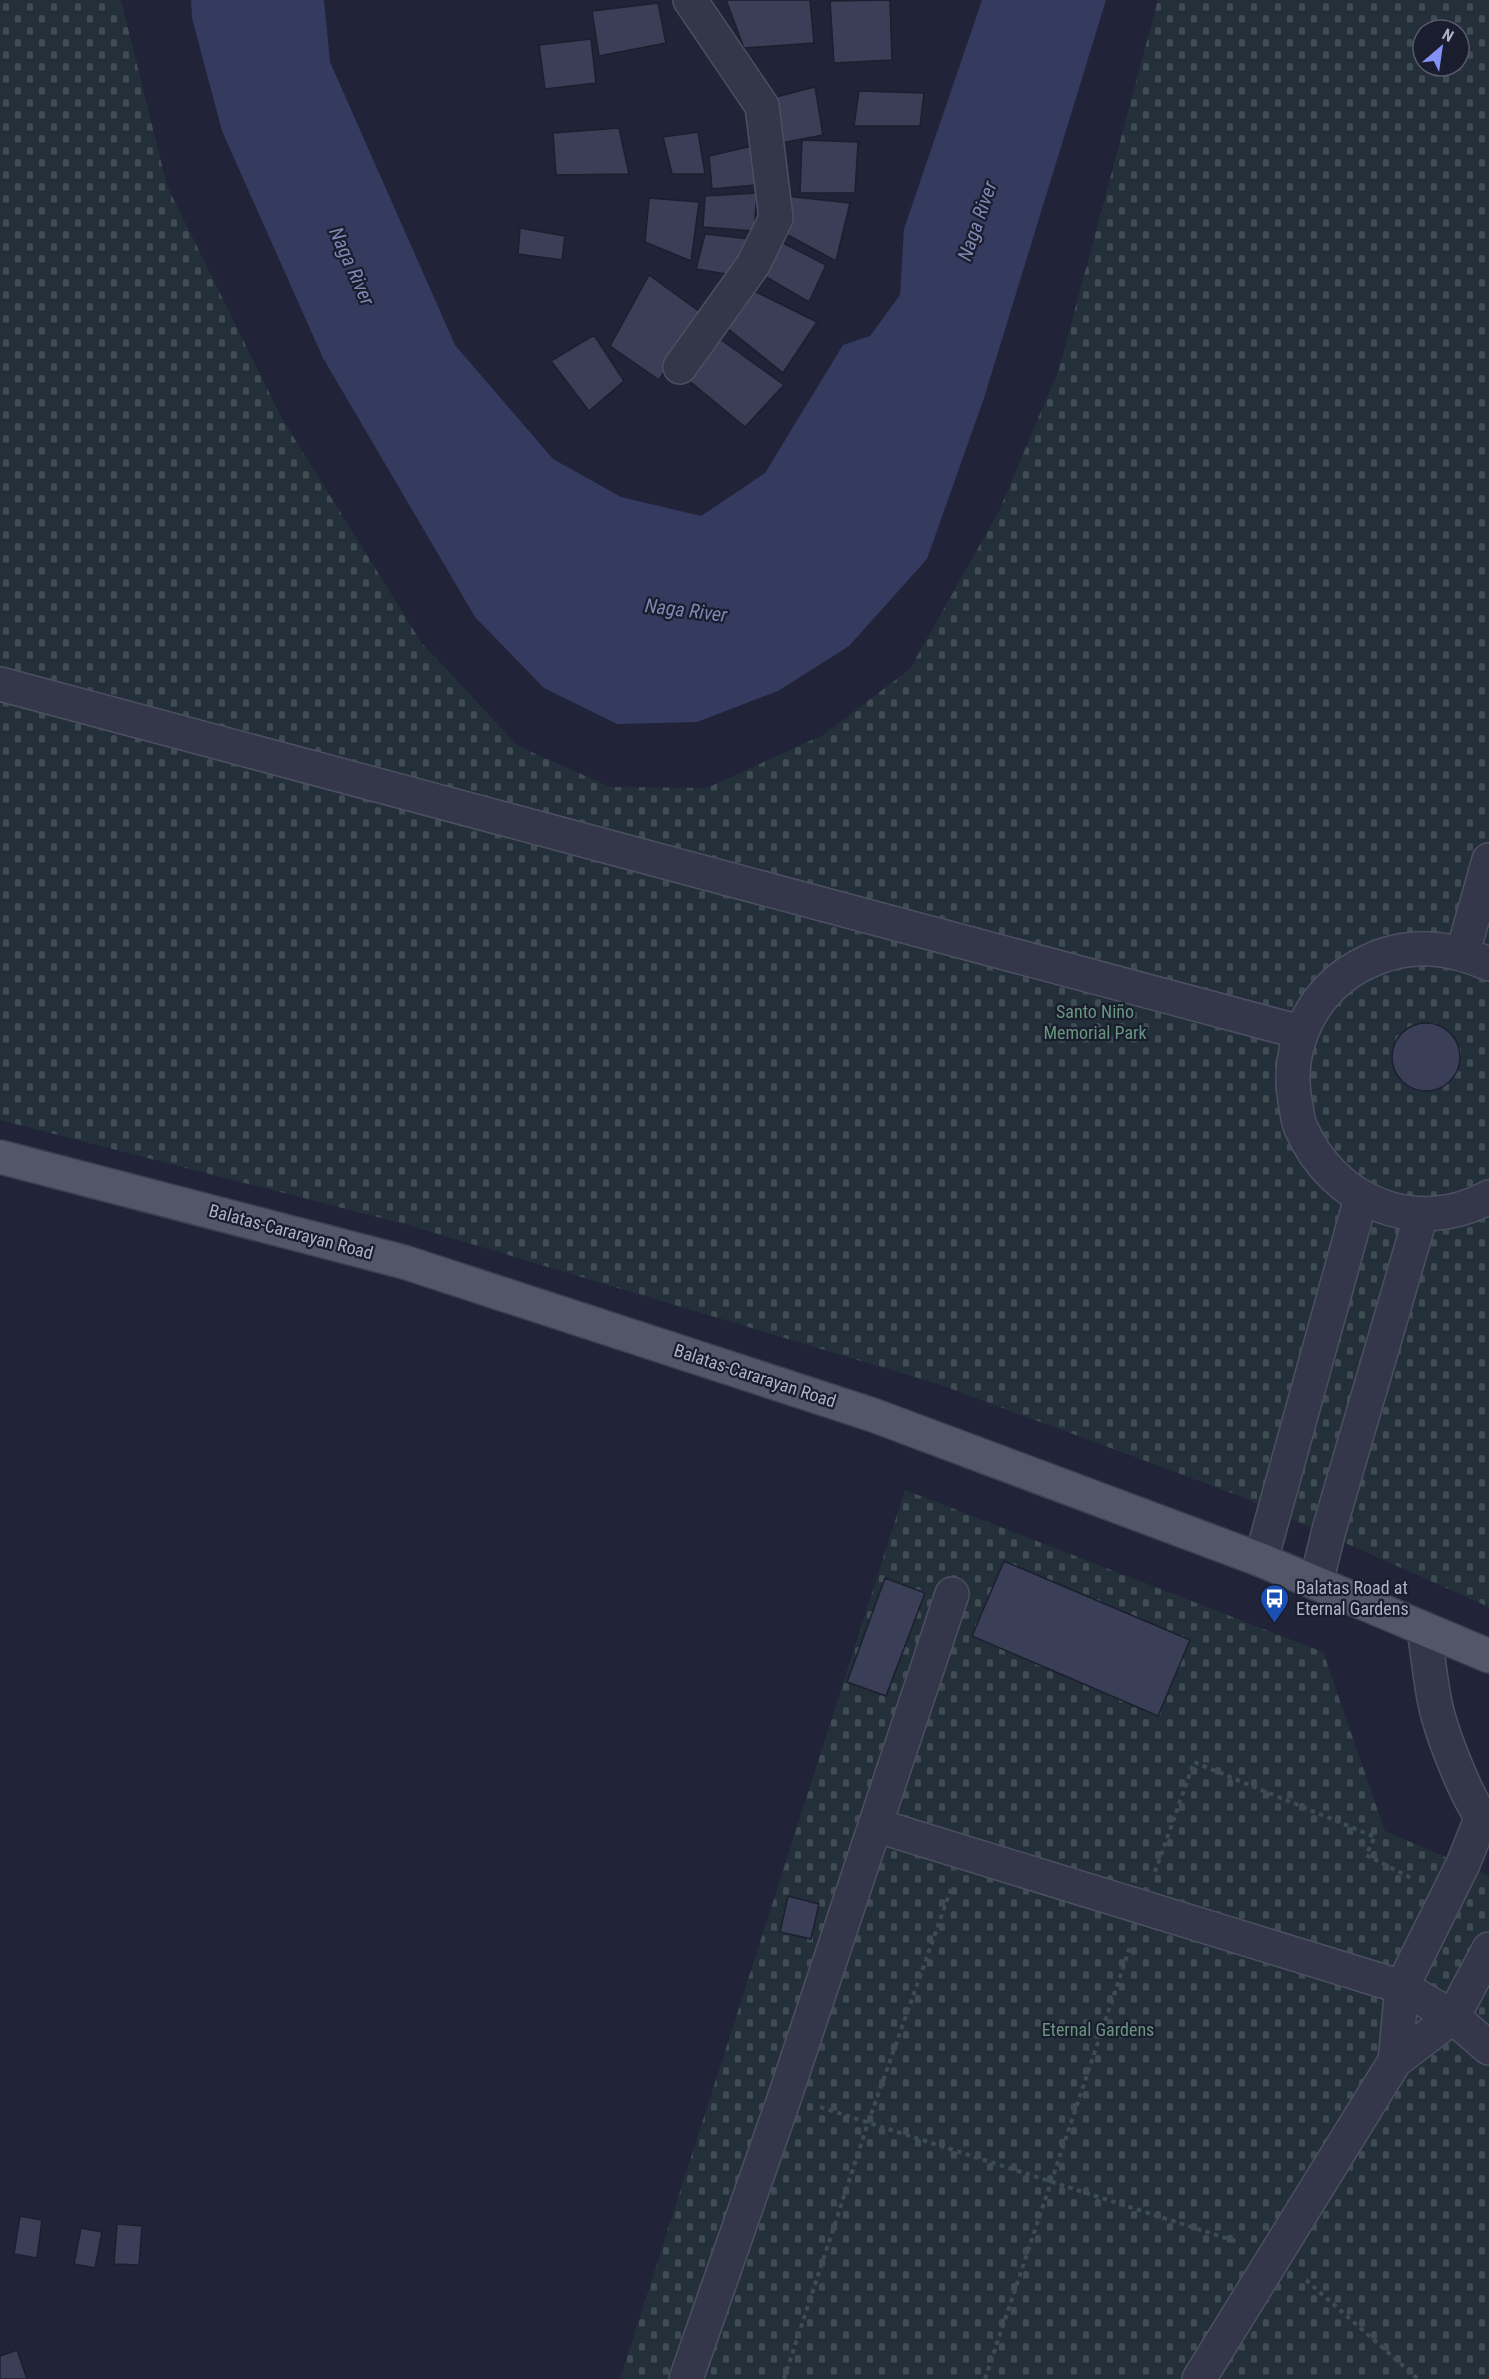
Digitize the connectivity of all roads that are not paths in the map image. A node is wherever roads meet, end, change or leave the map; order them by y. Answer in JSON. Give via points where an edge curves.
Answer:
{"nodes":[{"id":1,"x":690,"y":0,"type":"edge"},
{"id":2,"x":680,"y":367,"type":"dead end"},
{"id":3,"x":0,"y":684,"type":"edge"},
{"id":4,"x":1489,"y":860,"type":"edge"},
{"id":5,"x":1476,"y":958,"type":"edge"},
{"id":6,"x":1300,"y":1032,"type":"junction"},
{"id":7,"x":0,"y":1157,"type":"edge"},
{"id":8,"x":1489,"y":1197,"type":"edge"},
{"id":9,"x":1361,"y":1198,"type":"junction"},
{"id":10,"x":1422,"y":1215,"type":"junction"},
{"id":11,"x":1262,"y":1560,"type":"junction"},
{"id":12,"x":1316,"y":1583,"type":"junction"},
{"id":13,"x":952,"y":1594,"type":"dead end"},
{"id":14,"x":1424,"y":1630,"type":"junction"},
{"id":15,"x":1489,"y":1656,"type":"edge"},
{"id":16,"x":1485,"y":1822,"type":"edge"},
{"id":17,"x":875,"y":1826,"type":"junction"},
{"id":18,"x":1489,"y":1949,"type":"edge"},
{"id":19,"x":1402,"y":1987,"type":"junction"},
{"id":20,"x":1453,"y":2017,"type":"junction"},
{"id":21,"x":1489,"y":2048,"type":"edge"},
{"id":22,"x":1395,"y":2061,"type":"junction"},
{"id":23,"x":686,"y":2379,"type":"edge"},
{"id":24,"x":1200,"y":2379,"type":"edge"}],
"edges":[{"from":1,"to":2,"type":"street","via":[[762,106],[776,218],[753,266]]},
{"from":3,"to":6,"type":"street"},
{"from":4,"to":5,"type":"street"},
{"from":5,"to":6,"type":"street","via":[[1424,947],[1385,953],[1348,971],[1320,998]]},
{"from":6,"to":9,"type":"street","via":[[1292,1079],[1300,1126],[1324,1168]]},
{"from":7,"to":11,"type":"main road","name":"Balatas-Cararayan Road","via":[[404,1262],[873,1415]]},
{"from":8,"to":10,"type":"street","via":[[1469,1208]]},
{"from":9,"to":10,"type":"street","via":[[1390,1210]]},
{"from":9,"to":11,"type":"street"},
{"from":10,"to":12,"type":"street"},
{"from":11,"to":12,"type":"main road","name":"Balatas-Cararayan Road"},
{"from":12,"to":14,"type":"main road","name":"Balatas-Cararayan Road"},
{"from":13,"to":17,"type":"street"},
{"from":14,"to":15,"type":"main road","name":"Balatas-Cararayan Road"},
{"from":14,"to":16,"type":"street","via":[[1436,1706],[1465,1786]]},
{"from":16,"to":19,"type":"street"},
{"from":17,"to":19,"type":"street"},
{"from":17,"to":23,"type":"street"},
{"from":18,"to":20,"type":"street"},
{"from":19,"to":20,"type":"street"},
{"from":19,"to":22,"type":"street"},
{"from":20,"to":21,"type":"street"},
{"from":20,"to":22,"type":"street"},
{"from":22,"to":24,"type":"street"}]}
